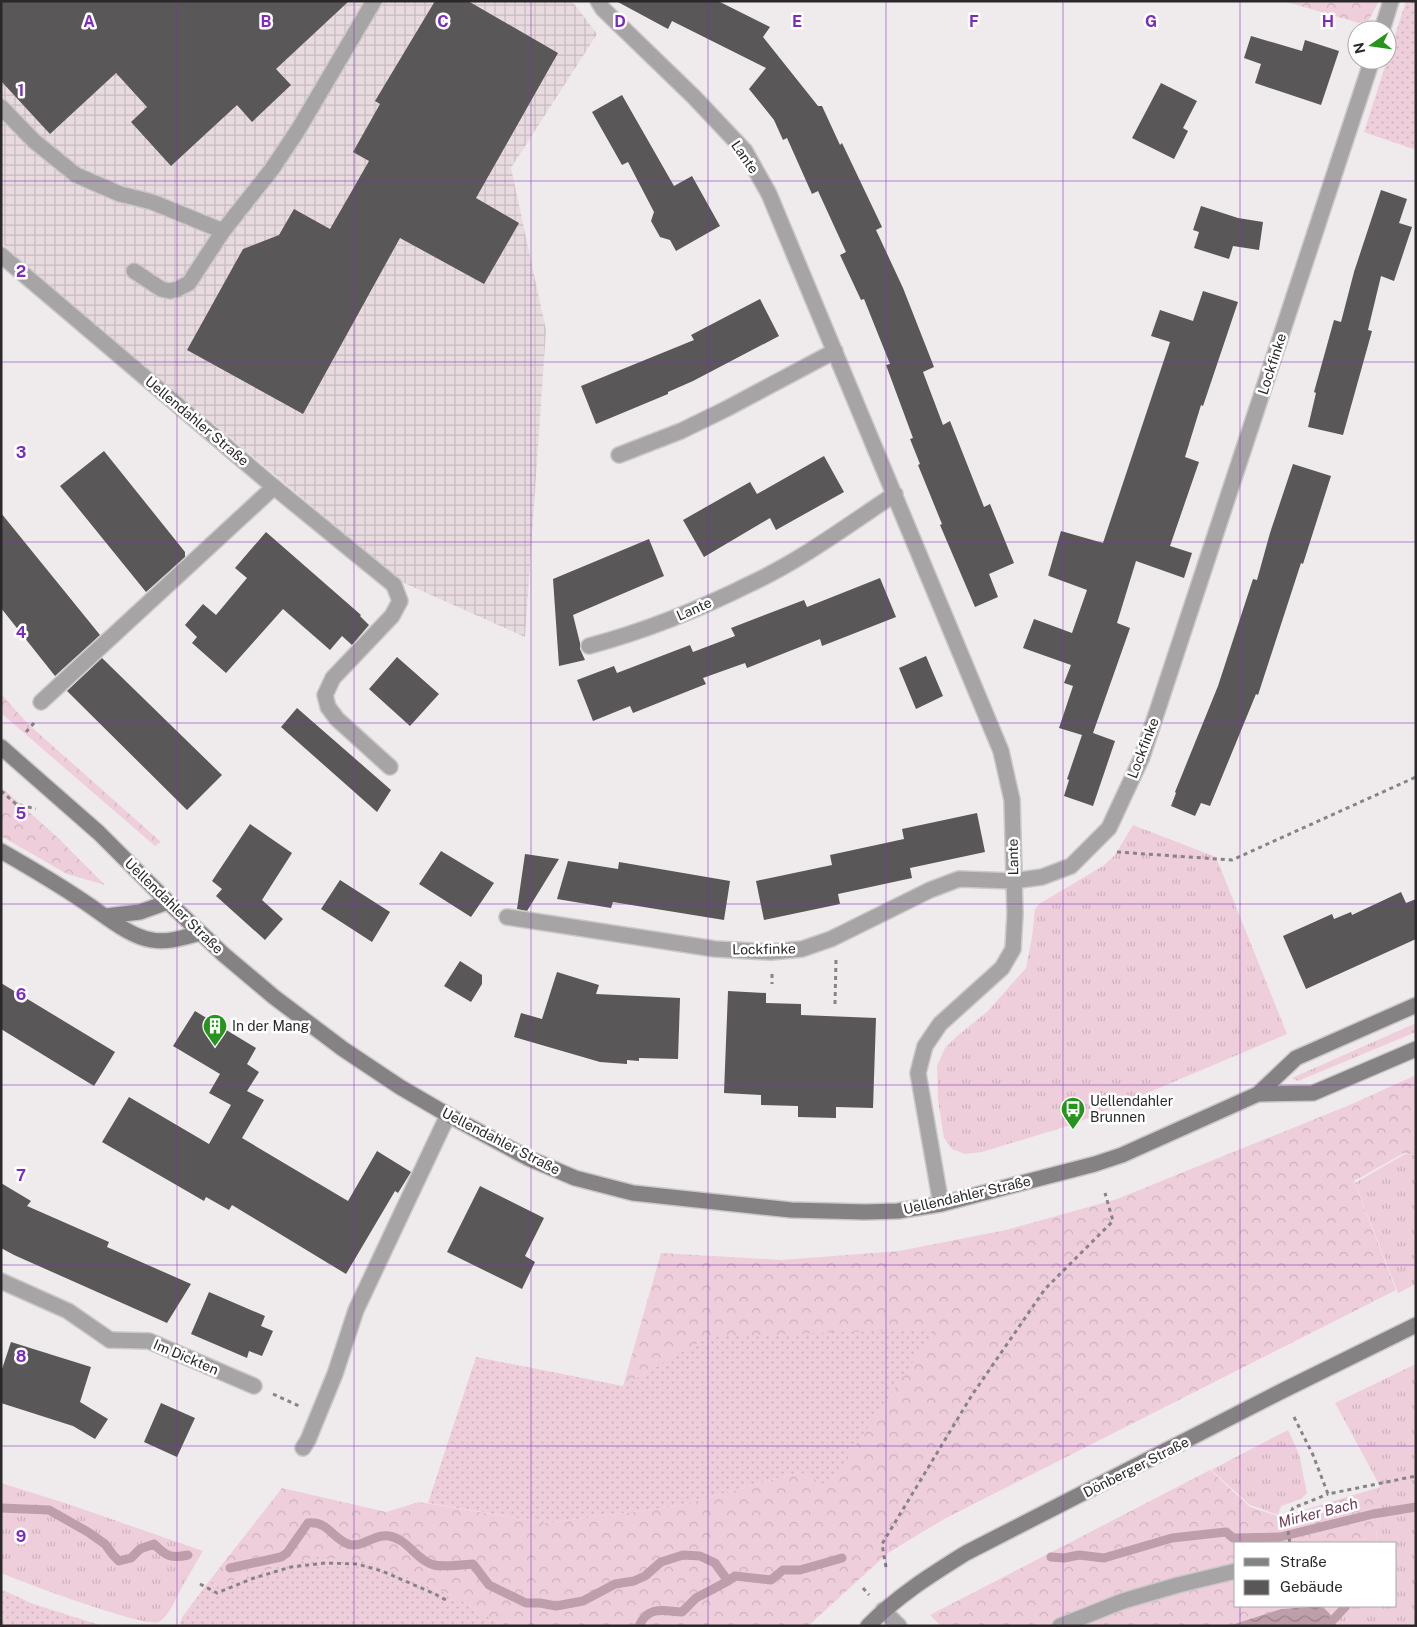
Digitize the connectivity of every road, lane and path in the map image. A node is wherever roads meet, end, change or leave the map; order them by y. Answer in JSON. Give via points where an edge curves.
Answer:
{"nodes":[{"id":1,"x":374,"y":1,"type":"edge"},
{"id":2,"x":598,"y":1,"type":"edge"},
{"id":3,"x":1391,"y":1,"type":"edge"},
{"id":4,"x":1385,"y":20,"type":"edge"},
{"id":5,"x":1369,"y":70,"type":"edge"},
{"id":6,"x":1,"y":108,"type":"edge"},
{"id":7,"x":223,"y":231,"type":"junction"},
{"id":8,"x":1,"y":255,"type":"edge"},
{"id":9,"x":134,"y":272,"type":"dead end"},
{"id":10,"x":835,"y":351,"type":"junction"},
{"id":11,"x":619,"y":455,"type":"dead end"},
{"id":12,"x":274,"y":487,"type":"junction"},
{"id":13,"x":894,"y":494,"type":"junction"},
{"id":14,"x":589,"y":646,"type":"dead end"},
{"id":15,"x":41,"y":702,"type":"dead end"},
{"id":16,"x":37,"y":720,"type":"dead end"},
{"id":17,"x":26,"y":732,"type":"dead end"},
{"id":18,"x":1,"y":748,"type":"edge"},
{"id":19,"x":390,"y":767,"type":"dead end"},
{"id":20,"x":1416,"y":777,"type":"edge"},
{"id":21,"x":1,"y":791,"type":"edge"},
{"id":22,"x":43,"y":815,"type":"dead end"},
{"id":23,"x":1088,"y":850,"type":"junction"},
{"id":24,"x":1,"y":851,"type":"edge"},
{"id":25,"x":1013,"y":881,"type":"junction"},
{"id":26,"x":168,"y":902,"type":"junction"},
{"id":27,"x":106,"y":916,"type":"junction"},
{"id":28,"x":507,"y":917,"type":"dead end"},
{"id":29,"x":201,"y":933,"type":"junction"},
{"id":30,"x":831,"y":939,"type":"junction"},
{"id":31,"x":835,"y":1004,"type":"dead end"},
{"id":32,"x":1416,"y":1005,"type":"edge"},
{"id":33,"x":1416,"y":1049,"type":"edge"},
{"id":34,"x":1258,"y":1094,"type":"junction"},
{"id":35,"x":448,"y":1115,"type":"junction"},
{"id":36,"x":1105,"y":1193,"type":"dead end"},
{"id":37,"x":941,"y":1204,"type":"junction"},
{"id":38,"x":1,"y":1281,"type":"edge"},
{"id":39,"x":1416,"y":1325,"type":"edge"},
{"id":40,"x":254,"y":1386,"type":"joint"},
{"id":41,"x":318,"y":1415,"type":"junction"},
{"id":42,"x":1294,"y":1416,"type":"dead end"},
{"id":43,"x":304,"y":1448,"type":"dead end"},
{"id":44,"x":1416,"y":1476,"type":"edge"},
{"id":45,"x":1328,"y":1494,"type":"junction"},
{"id":46,"x":1290,"y":1542,"type":"edge"},
{"id":47,"x":886,"y":1567,"type":"dead end"},
{"id":48,"x":1234,"y":1571,"type":"edge"},
{"id":49,"x":200,"y":1584,"type":"dead end"},
{"id":50,"x":446,"y":1600,"type":"dead end"},
{"id":51,"x":883,"y":1610,"type":"junction"},
{"id":52,"x":868,"y":1626,"type":"edge"},
{"id":53,"x":899,"y":1626,"type":"edge"},
{"id":54,"x":1060,"y":1626,"type":"edge"}],
"edges":[{"from":1,"to":7,"type":"street","via":[[272,170]]},
{"from":2,"to":10,"type":"street","name":"Lante","via":[[745,151],[769,194]]},
{"from":3,"to":4,"type":"street"},
{"from":5,"to":23,"type":"street","name":"Lockfinke","via":[[1142,757],[1109,828]]},
{"from":6,"to":7,"type":"street","via":[[34,141],[76,174],[120,194],[152,202]]},
{"from":7,"to":9,"type":"street","via":[[188,283],[178,289],[161,289]]},
{"from":8,"to":12,"type":"street","name":"Uellendahler Straße"},
{"from":10,"to":11,"type":"street","via":[[681,431]]},
{"from":10,"to":13,"type":"street","name":"Lante"},
{"from":12,"to":15,"type":"street"},
{"from":12,"to":19,"type":"street","name":"Uellendahler Straße","via":[[394,585],[400,601],[392,616],[333,678],[325,696],[337,719]]},
{"from":13,"to":14,"type":"street","name":"Lante","via":[[811,550],[753,583],[677,617]]},
{"from":13,"to":25,"type":"street","name":"Lante","via":[[1001,751],[1012,800]]},
{"from":16,"to":17,"type":"path"},
{"from":18,"to":26,"type":"main road","name":"Uellendahler Straße","via":[[99,832]]},
{"from":20,"to":23,"type":"path","via":[[1232,860]]},
{"from":21,"to":22,"type":"path","via":[[16,804],[36,809]]},
{"from":23,"to":25,"type":"street","name":"Lockfinke","via":[[1071,866],[1042,877]]},
{"from":24,"to":27,"type":"main road"},
{"from":25,"to":30,"type":"street","name":"Lockfinke","via":[[959,879]]},
{"from":25,"to":37,"type":"street","name":"Lante","via":[[1013,949],[1002,968],[940,1024],[925,1046],[918,1073]]},
{"from":26,"to":27,"type":"main road","via":[[140,912]]},
{"from":26,"to":29,"type":"main road","name":"Uellendahler Straße"},
{"from":27,"to":29,"type":"main road","via":[[132,935],[152,940],[171,940]]},
{"from":28,"to":30,"type":"street","name":"Lockfinke","via":[[715,949],[771,952],[802,949]]},
{"from":29,"to":35,"type":"main road","name":"Uellendahler Straße","via":[[274,997],[343,1049]]},
{"from":30,"to":31,"type":"path","via":[[837,954]]},
{"from":32,"to":34,"type":"main road","name":"Uellendahler Straße","via":[[1296,1058]]},
{"from":33,"to":34,"type":"main road","name":"Uellendahler Straße","via":[[1313,1093]]},
{"from":34,"to":37,"type":"main road","name":"Uellendahler Straße","via":[[1122,1155]]},
{"from":35,"to":37,"type":"main road","name":"Uellendahler Straße","via":[[528,1158],[575,1178],[633,1193],[800,1211],[898,1211]]},
{"from":35,"to":41,"type":"street","via":[[356,1310]]},
{"from":36,"to":47,"type":"path","via":[[1113,1220],[1045,1288],[972,1395],[882,1544]]},
{"from":38,"to":40,"type":"street","name":"Im Dickten","via":[[68,1310],[110,1340],[149,1341]]},
{"from":39,"to":51,"type":"main road","name":"Dönberger Straße","via":[[966,1554]]},
{"from":40,"to":41,"type":"path"},
{"from":41,"to":43,"type":"street"},
{"from":42,"to":45,"type":"path"},
{"from":44,"to":45,"type":"path"},
{"from":45,"to":46,"type":"path","via":[[1293,1508],[1287,1527]]},
{"from":48,"to":54,"type":"street","via":[[1123,1601]]},
{"from":49,"to":50,"type":"path","via":[[217,1593],[291,1567],[325,1562],[357,1564],[382,1571]]},
{"from":51,"to":52,"type":"main road","name":"Dönberger Straße"},
{"from":51,"to":53,"type":"street"}]}
